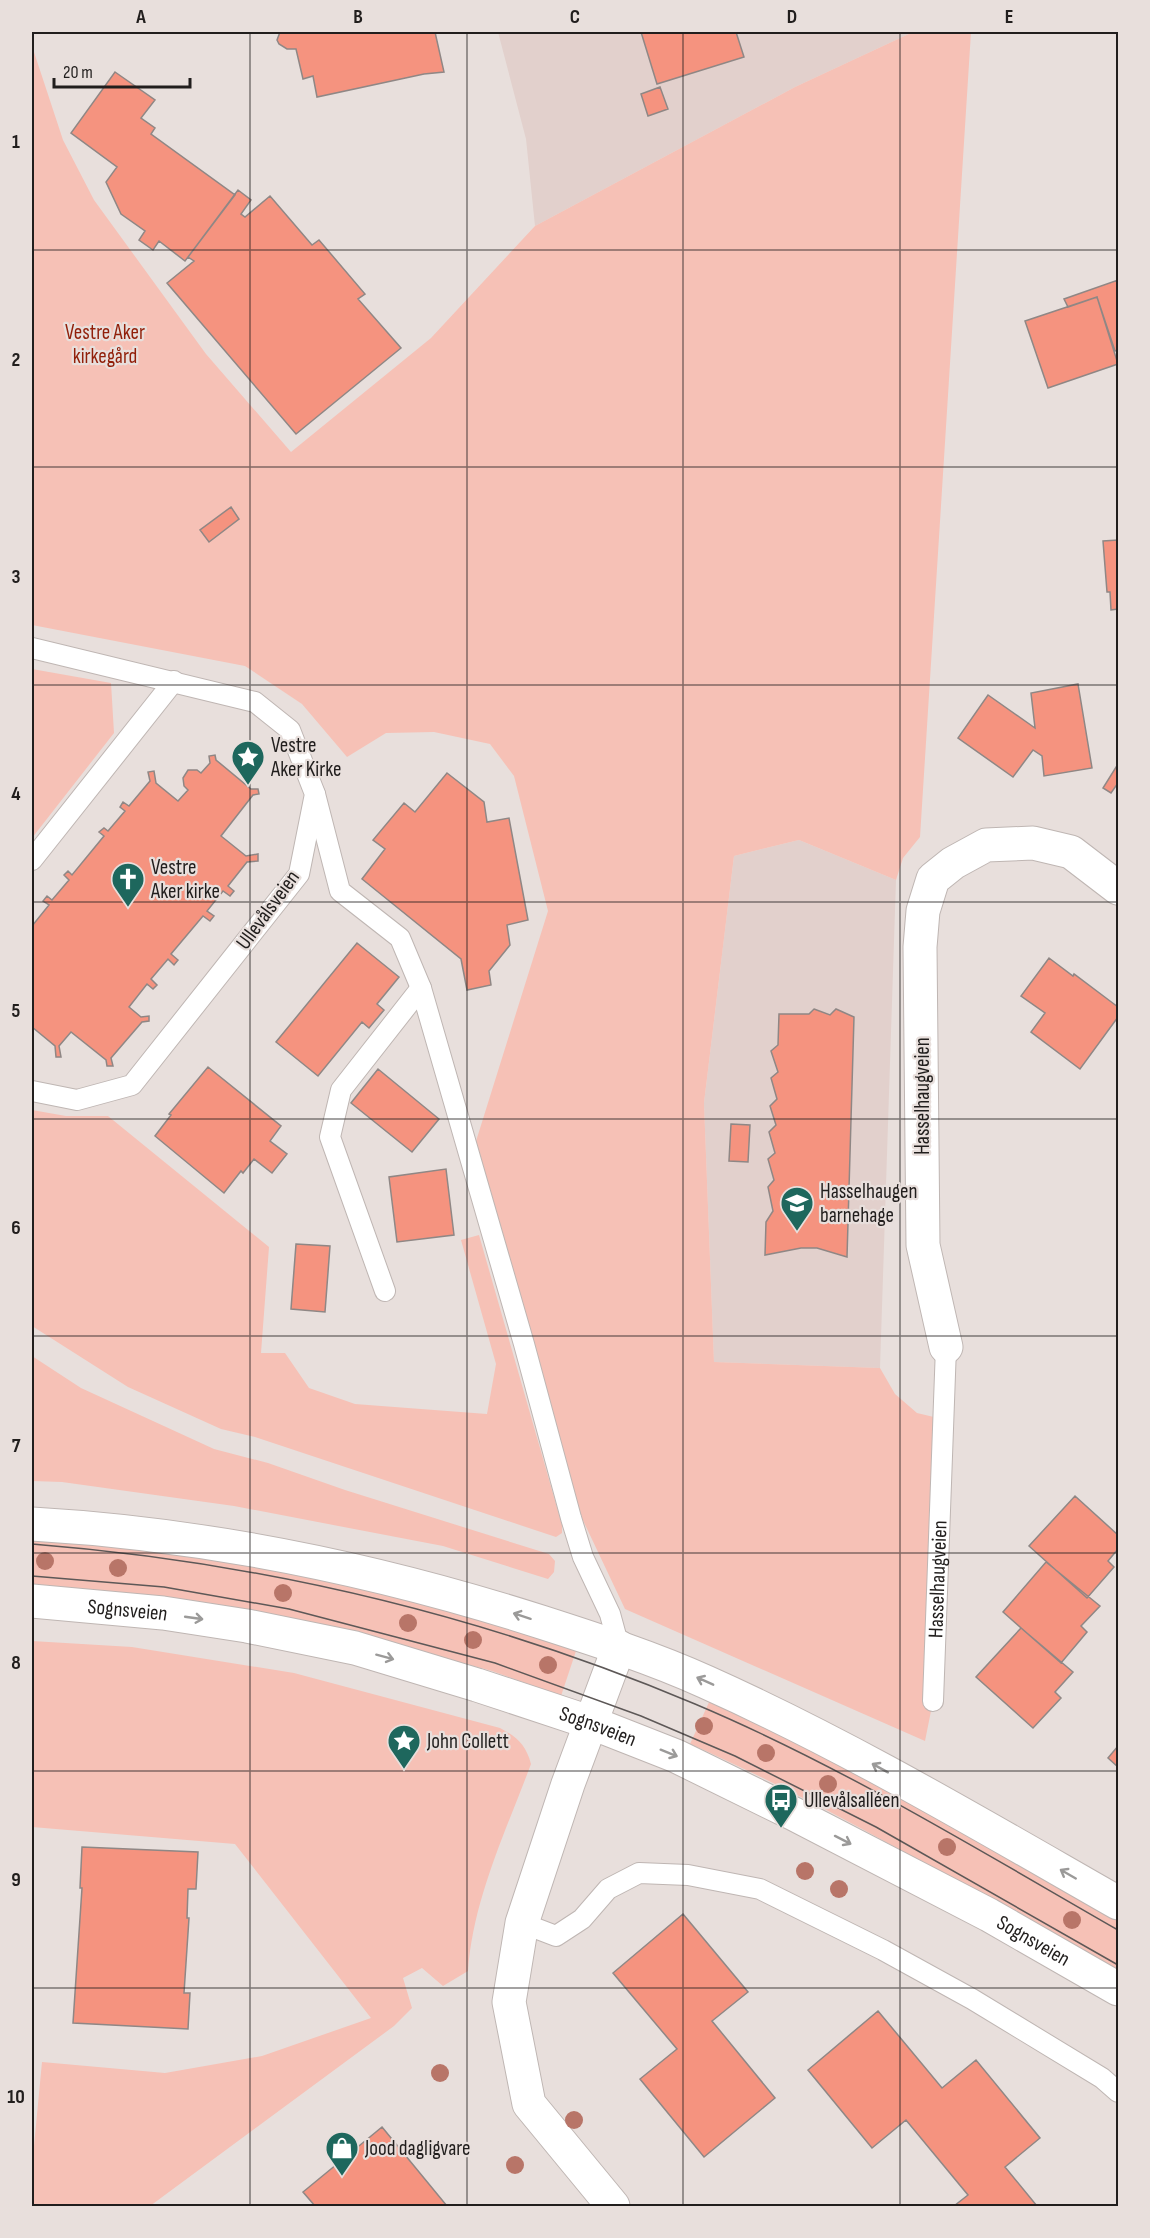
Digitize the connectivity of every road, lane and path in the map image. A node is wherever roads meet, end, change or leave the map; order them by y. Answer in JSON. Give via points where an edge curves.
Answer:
{"nodes":[{"id":1,"x":32,"y":648,"type":"edge"},
{"id":2,"x":174,"y":681,"type":"junction"},
{"id":3,"x":315,"y":794,"type":"junction"},
{"id":4,"x":32,"y":860,"type":"edge"},
{"id":5,"x":1119,"y":888,"type":"edge"},
{"id":6,"x":421,"y":988,"type":"junction"},
{"id":7,"x":32,"y":1091,"type":"edge"},
{"id":8,"x":385,"y":1291,"type":"dead end"},
{"id":9,"x":946,"y":1347,"type":"joint"},
{"id":10,"x":32,"y":1524,"type":"edge"},
{"id":11,"x":32,"y":1601,"type":"edge"},
{"id":12,"x":619,"y":1647,"type":"junction"},
{"id":13,"x":933,"y":1701,"type":"dead end"},
{"id":14,"x":592,"y":1723,"type":"junction"},
{"id":15,"x":1119,"y":1904,"type":"edge"},
{"id":16,"x":522,"y":1923,"type":"junction"},
{"id":17,"x":1119,"y":1989,"type":"edge"},
{"id":18,"x":1119,"y":2092,"type":"edge"},
{"id":19,"x":613,"y":2206,"type":"edge"}],
"edges":[{"from":1,"to":2,"type":"lane"},
{"from":2,"to":3,"type":"lane","via":[[255,702],[290,729]]},
{"from":2,"to":4,"type":"lane"},
{"from":3,"to":6,"type":"lane","via":[[340,891],[400,938]]},
{"from":3,"to":7,"type":"lane","name":"Ullevålsveien","via":[[299,874],[132,1085],[77,1100]]},
{"from":5,"to":9,"type":"main road","name":"Hasselhaugveien","via":[[1071,852],[1033,843],[986,845],[953,862],[933,879],[923,911],[920,946],[923,1245]]},
{"from":6,"to":8,"type":"lane","via":[[341,1090],[330,1137]]},
{"from":6,"to":12,"type":"lane","via":[[571,1518],[583,1557],[610,1614]]},
{"from":9,"to":13,"type":"lane","name":"Hasselhaugveien"},
{"from":12,"to":10,"type":"main road","one_way":true,"via":[[383,1576],[174,1537]]},
{"from":11,"to":14,"type":"main road","name":"Sognsveien","one_way":true,"via":[[163,1613],[354,1648]]},
{"from":12,"to":14,"type":"main road"},
{"from":15,"to":12,"type":"main road","one_way":true,"via":[[878,1767],[706,1681]]},
{"from":14,"to":16,"type":"main road"},
{"from":14,"to":17,"type":"main road","name":"Sognsveien","one_way":true,"via":[[676,1756],[803,1819],[989,1915]]},
{"from":16,"to":18,"type":"lane","via":[[556,1936],[582,1920],[608,1889],[639,1873],[688,1875],[760,1889],[972,1999]]},
{"from":16,"to":19,"type":"main road","via":[[509,2002],[529,2104]]}]}
